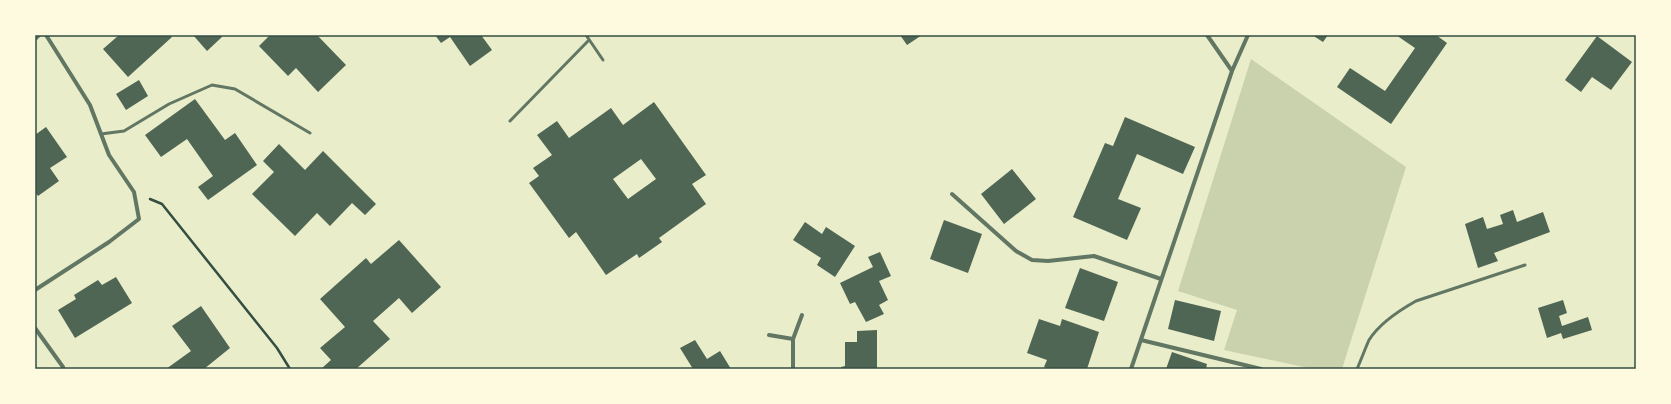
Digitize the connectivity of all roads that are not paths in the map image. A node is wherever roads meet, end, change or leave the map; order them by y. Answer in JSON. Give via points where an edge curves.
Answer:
{"nodes":[{"id":1,"x":39,"y":35,"type":"edge"},
{"id":2,"x":46,"y":35,"type":"edge"},
{"id":3,"x":586,"y":35,"type":"edge"},
{"id":4,"x":1207,"y":35,"type":"edge"},
{"id":5,"x":1248,"y":35,"type":"edge"},
{"id":6,"x":35,"y":39,"type":"edge"},
{"id":7,"x":589,"y":40,"type":"junction"},
{"id":8,"x":603,"y":60,"type":"dead end"},
{"id":9,"x":1232,"y":71,"type":"junction"},
{"id":10,"x":510,"y":120,"type":"dead end"},
{"id":11,"x":310,"y":133,"type":"dead end"},
{"id":12,"x":101,"y":134,"type":"junction"},
{"id":13,"x":952,"y":194,"type":"dead end"},
{"id":14,"x":1525,"y":265,"type":"dead end"},
{"id":15,"x":1161,"y":279,"type":"junction"},
{"id":16,"x":35,"y":290,"type":"edge"},
{"id":17,"x":802,"y":315,"type":"dead end"},
{"id":18,"x":35,"y":328,"type":"edge"},
{"id":19,"x":769,"y":335,"type":"dead end"},
{"id":20,"x":794,"y":340,"type":"junction"},
{"id":21,"x":1141,"y":340,"type":"junction"},
{"id":22,"x":62,"y":367,"type":"dead end"},
{"id":23,"x":793,"y":369,"type":"edge"},
{"id":24,"x":1131,"y":369,"type":"edge"},
{"id":25,"x":1261,"y":369,"type":"edge"},
{"id":26,"x":1357,"y":369,"type":"edge"}],
"edges":[{"from":1,"to":6,"type":"street"},
{"from":2,"to":12,"type":"street","via":[[90,105]]},
{"from":3,"to":7,"type":"lane"},
{"from":4,"to":9,"type":"street"},
{"from":5,"to":9,"type":"street"},
{"from":7,"to":8,"type":"lane"},
{"from":7,"to":10,"type":"lane"},
{"from":9,"to":15,"type":"street"},
{"from":11,"to":12,"type":"lane","via":[[235,89],[212,85],[169,104],[124,131]]},
{"from":12,"to":16,"type":"street","via":[[109,155],[134,192],[139,220]]},
{"from":13,"to":15,"type":"street","via":[[1016,251],[1032,260],[1048,261],[1094,256]]},
{"from":14,"to":26,"type":"lane","via":[[1409,305],[1380,327],[1370,340]]},
{"from":15,"to":21,"type":"street"},
{"from":17,"to":20,"type":"street"},
{"from":18,"to":22,"type":"street"},
{"from":19,"to":20,"type":"street"},
{"from":20,"to":23,"type":"street"},
{"from":21,"to":24,"type":"street"},
{"from":21,"to":25,"type":"street"}]}
